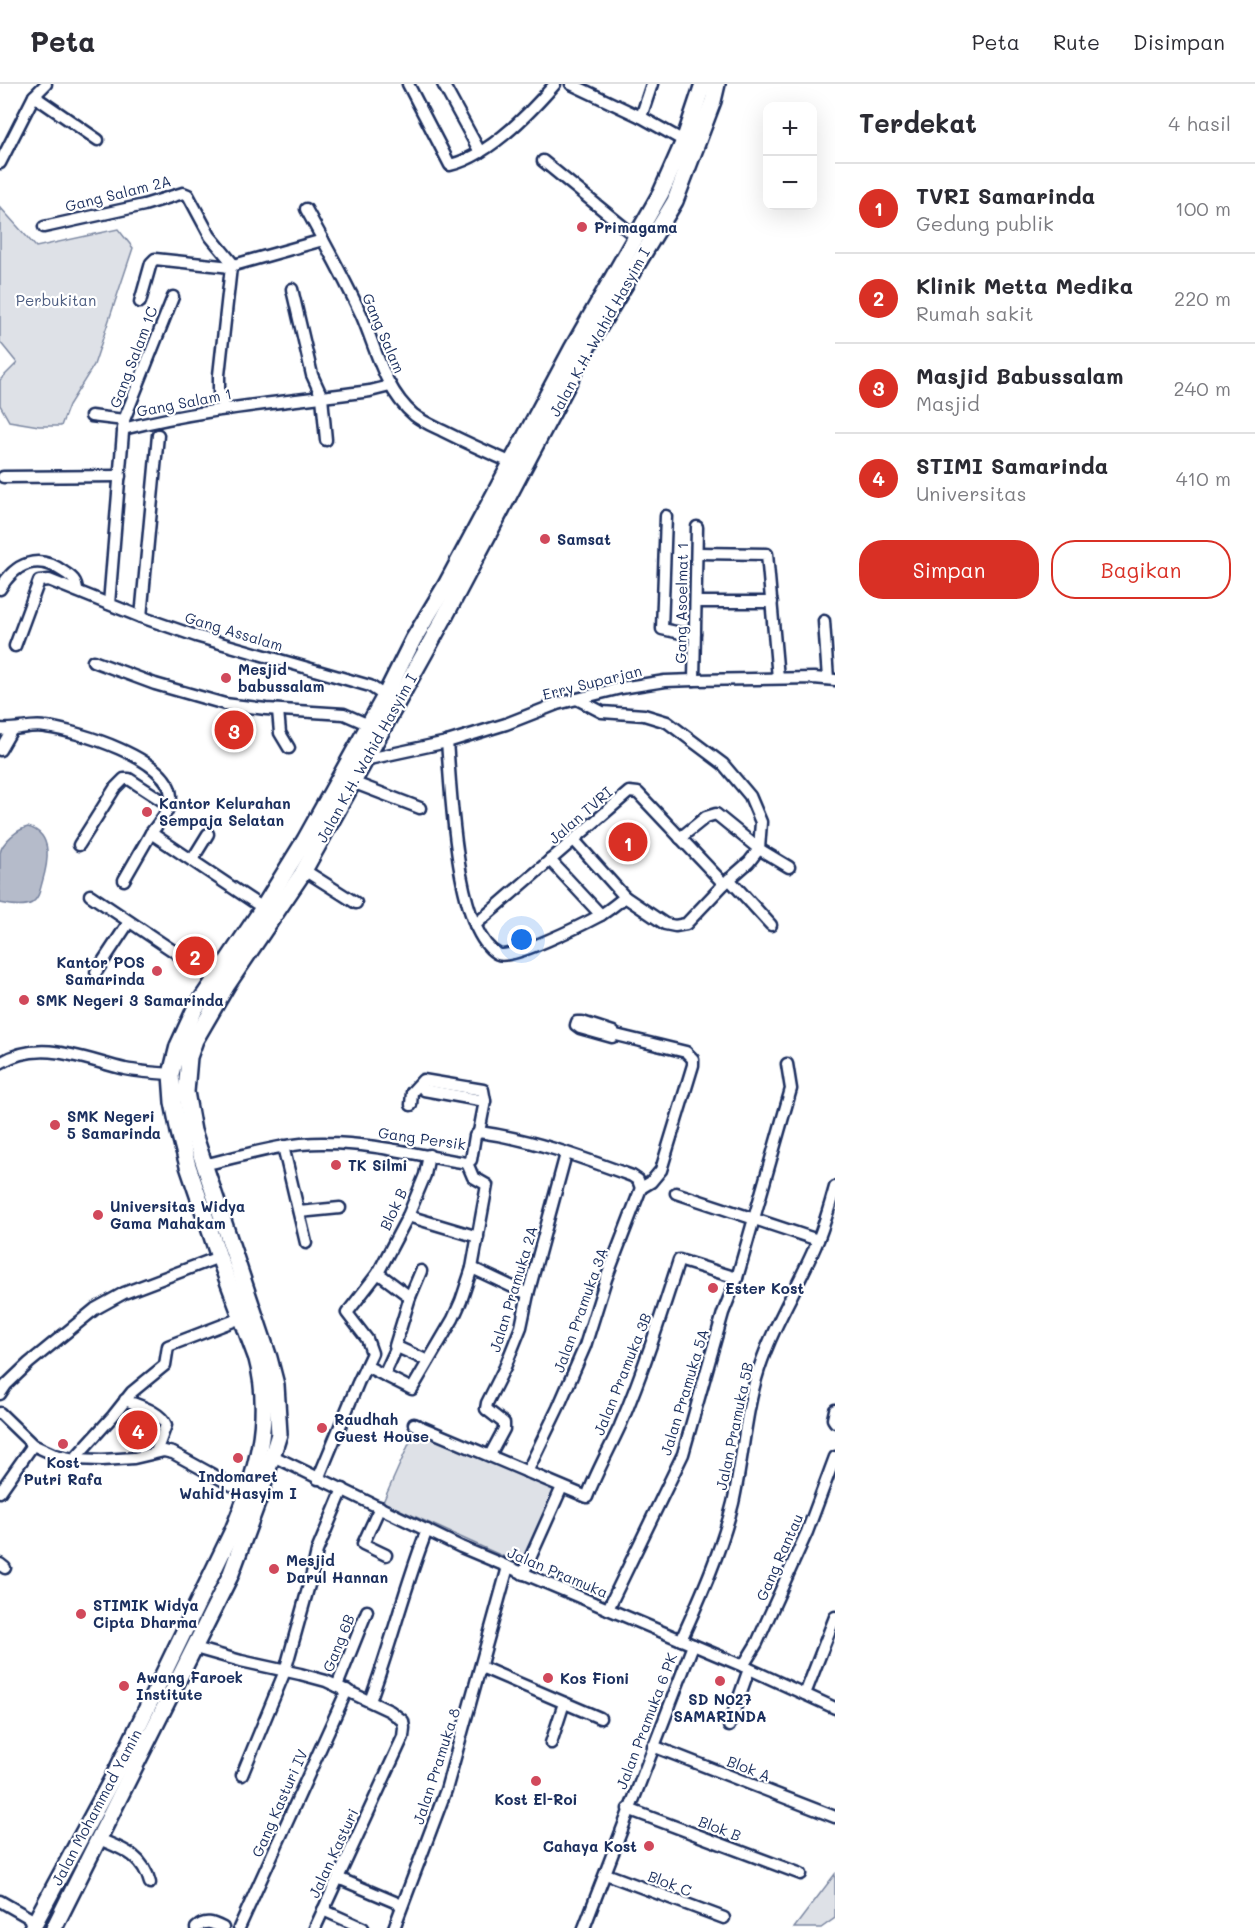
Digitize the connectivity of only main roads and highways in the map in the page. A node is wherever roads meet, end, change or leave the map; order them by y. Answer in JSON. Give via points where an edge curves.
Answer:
{"nodes":[{"id":1,"x":703,"y":84,"type":"edge"},
{"id":2,"x":717,"y":84,"type":"edge"},
{"id":3,"x":661,"y":193,"type":"junction"},
{"id":4,"x":675,"y":201,"type":"junction"},
{"id":5,"x":437,"y":616,"type":"junction"},
{"id":6,"x":186,"y":1131,"type":"junction"},
{"id":7,"x":266,"y":1455,"type":"junction"},
{"id":8,"x":141,"y":1739,"type":"junction"},
{"id":9,"x":34,"y":1924,"type":"edge"},
{"id":10,"x":54,"y":1928,"type":"edge"}],
"edges":[{"from":1,"to":3,"type":"main road","name":"Jalan K.H. Wahid Hasyim I"},
{"from":2,"to":4,"type":"main road","name":"Jalan K.H. Wahid Hasyim I"},
{"from":3,"to":4,"type":"main road"},
{"from":3,"to":5,"type":"main road","name":"Jalan K.H. Wahid Hasyim I","via":[[510,462]]},
{"from":4,"to":5,"type":"main road","name":"Jalan K.H. Wahid Hasyim I","via":[[586,349]]},
{"from":5,"to":6,"type":"main road","name":"Jalan K.H. Wahid Hasyim I","via":[[304,870],[195,1040],[186,1073]]},
{"from":5,"to":6,"type":"main road","name":"Jalan K.H. Wahid Hasyim I","via":[[413,640],[305,840],[195,1009],[178,1046],[171,1074],[172,1102]]},
{"from":6,"to":7,"type":"main road","name":"Jalan K.H. Wahid Hasyim I","via":[[188,1166],[261,1376]]},
{"from":6,"to":7,"type":"main road","name":"Jalan K.H. Wahid Hasyim I","via":[[203,1165],[271,1367],[279,1434]]},
{"from":7,"to":8,"type":"main road","name":"Jalan Mohammad Yamin"},
{"from":7,"to":8,"type":"main road","name":"Jalan Mohammad Yamin","via":[[230,1576],[195,1648]]},
{"from":8,"to":9,"type":"main road","name":"Jalan Mohammad Yamin"},
{"from":8,"to":10,"type":"main road","name":"Jalan Mohammad Yamin","via":[[99,1839]]}]}
